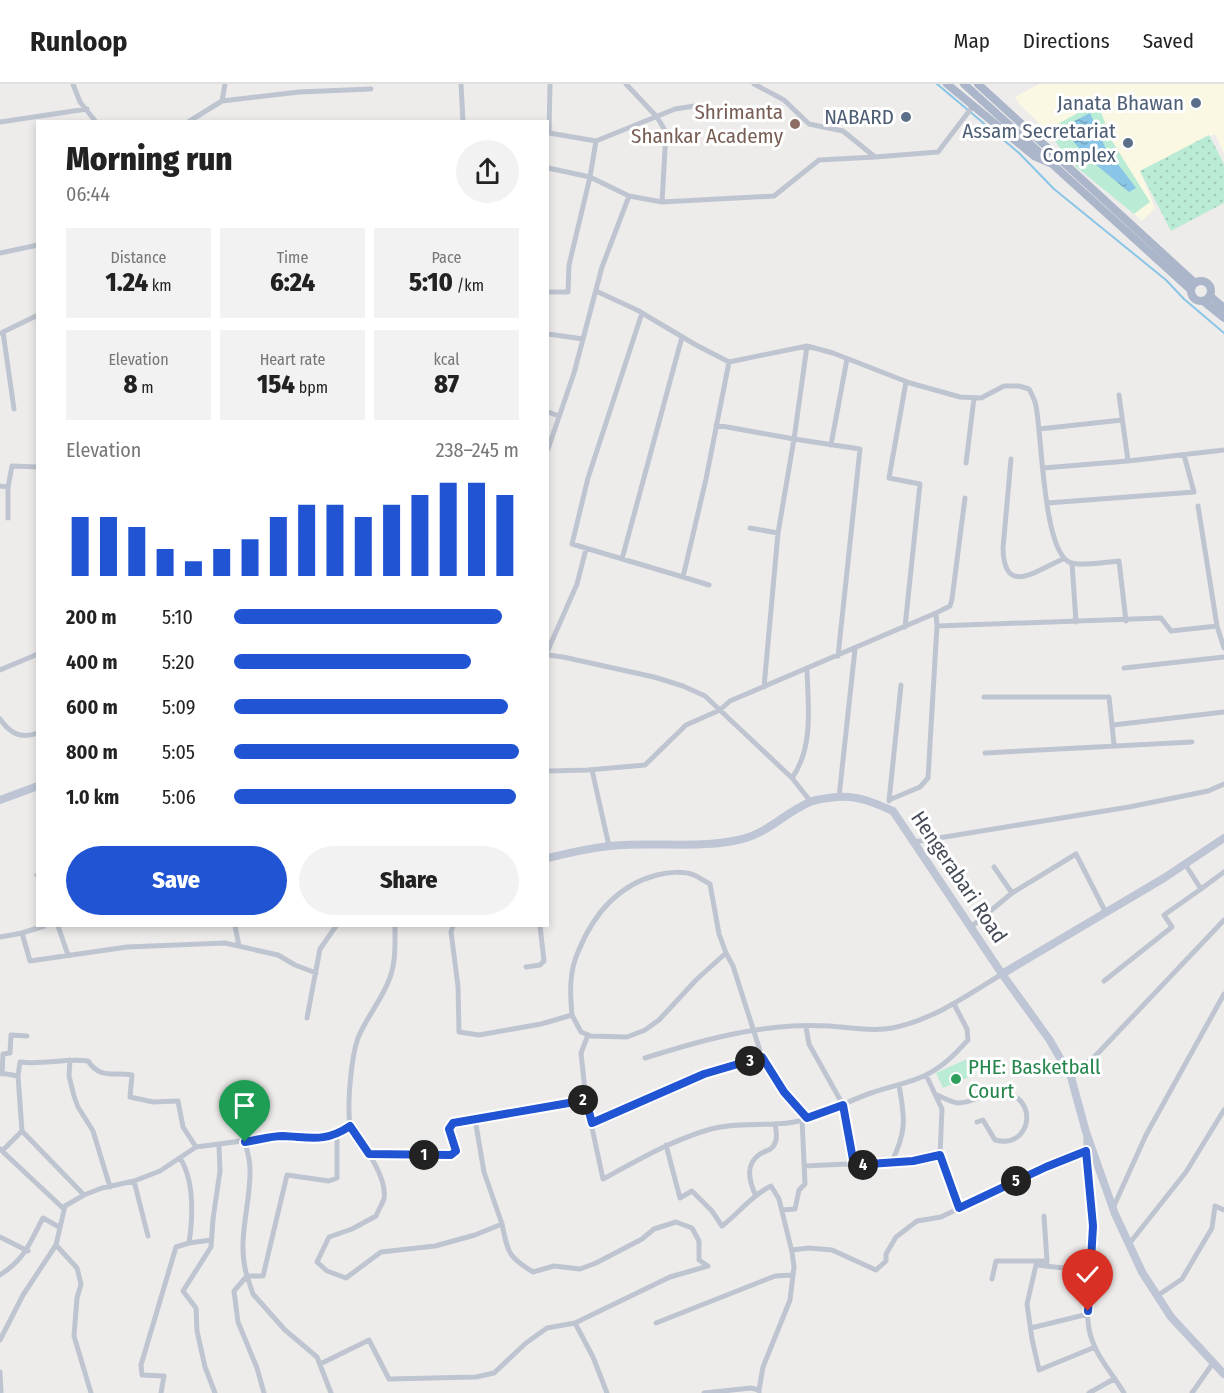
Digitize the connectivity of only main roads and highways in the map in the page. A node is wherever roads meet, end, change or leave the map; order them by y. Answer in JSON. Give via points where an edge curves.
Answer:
{"nodes":[{"id":1,"x":947,"y":84,"type":"edge"},
{"id":2,"x":964,"y":84,"type":"edge"},
{"id":3,"x":978,"y":84,"type":"edge"},
{"id":4,"x":1053,"y":164,"type":"junction"},
{"id":5,"x":1193,"y":286,"type":"junction"},
{"id":6,"x":1207,"y":298,"type":"junction"},
{"id":7,"x":1224,"y":308,"type":"edge"},
{"id":8,"x":1224,"y":318,"type":"edge"},
{"id":9,"x":36,"y":787,"type":"edge"},
{"id":10,"x":0,"y":800,"type":"edge"},
{"id":11,"x":1224,"y":837,"type":"edge"},
{"id":12,"x":549,"y":858,"type":"edge"},
{"id":13,"x":1002,"y":974,"type":"junction"},
{"id":14,"x":1224,"y":1373,"type":"edge"}],
"edges":[{"from":1,"to":4,"type":"main road","via":[[1034,156]]},
{"from":2,"to":4,"type":"main road"},
{"from":3,"to":5,"type":"main road"},
{"from":4,"to":5,"type":"main road"},
{"from":5,"to":6,"type":"main road","via":[[1195,299]]},
{"from":5,"to":6,"type":"main road","via":[[1207,282],[1211,288]]},
{"from":6,"to":7,"type":"main road"},
{"from":6,"to":8,"type":"main road"},
{"from":9,"to":10,"type":"main road"},
{"from":11,"to":13,"type":"main road","name":"Hengerabari Road"},
{"from":12,"to":13,"type":"main road","name":"Hengerabari Road","via":[[609,846],[736,841],[757,835],[811,802],[838,797],[889,804]]},
{"from":13,"to":14,"type":"main road","name":"Hengerabari Road","via":[[1071,1077],[1113,1208],[1142,1272],[1171,1317]]}]}
